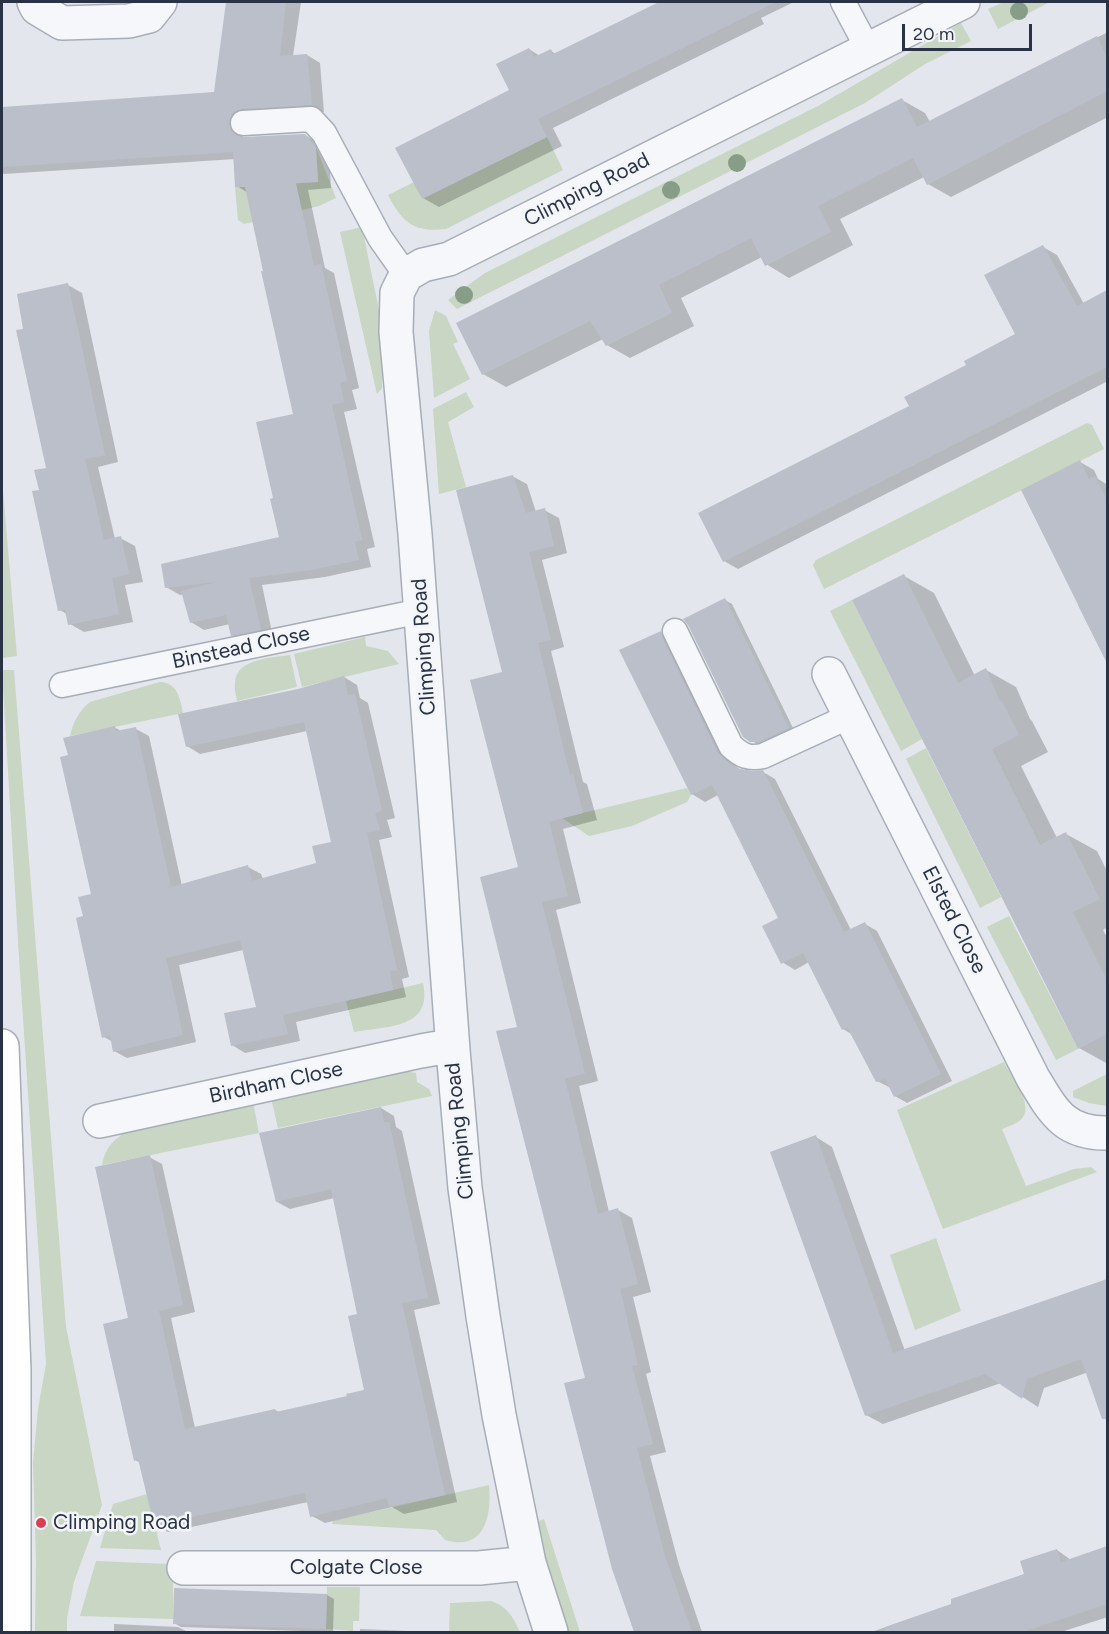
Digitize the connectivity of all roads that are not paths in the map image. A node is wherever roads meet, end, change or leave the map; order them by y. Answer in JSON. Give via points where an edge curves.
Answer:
{"nodes":[{"id":1,"x":34,"y":2,"type":"edge"},
{"id":2,"x":160,"y":2,"type":"edge"},
{"id":3,"x":843,"y":2,"type":"edge"},
{"id":4,"x":963,"y":2,"type":"edge"},
{"id":5,"x":868,"y":49,"type":"junction"},
{"id":6,"x":243,"y":123,"type":"dead end"},
{"id":7,"x":406,"y":275,"type":"junction"},
{"id":8,"x":421,"y":611,"type":"junction"},
{"id":9,"x":675,"y":631,"type":"dead end"},
{"id":10,"x":829,"y":674,"type":"dead end"},
{"id":11,"x":62,"y":685,"type":"dead end"},
{"id":12,"x":850,"y":716,"type":"junction"},
{"id":13,"x":2,"y":1046,"type":"edge"},
{"id":14,"x":453,"y":1050,"type":"junction"},
{"id":15,"x":100,"y":1121,"type":"dead end"},
{"id":16,"x":1107,"y":1133,"type":"edge"},
{"id":17,"x":529,"y":1563,"type":"junction"},
{"id":18,"x":184,"y":1568,"type":"dead end"},
{"id":19,"x":14,"y":1632,"type":"edge"},
{"id":20,"x":551,"y":1632,"type":"edge"}],
"edges":[{"from":1,"to":2,"type":"street","via":[[62,23],[129,21],[149,16]]},
{"from":3,"to":5,"type":"lane"},
{"from":4,"to":5,"type":"street","name":"Climping Road"},
{"from":5,"to":7,"type":"street","name":"Climping Road","via":[[449,259],[423,265]]},
{"from":6,"to":7,"type":"lane","via":[[311,119],[324,133],[380,238]]},
{"from":7,"to":8,"type":"street","name":"Climping Road","via":[[397,293],[396,332]]},
{"from":8,"to":11,"type":"lane","name":"Binstead Close"},
{"from":8,"to":14,"type":"street","name":"Climping Road"},
{"from":9,"to":12,"type":"lane","via":[[731,747],[740,754],[751,758],[763,756]]},
{"from":10,"to":12,"type":"street","name":"Elsted Close"},
{"from":12,"to":16,"type":"street","name":"Elsted Close","via":[[1054,1113],[1065,1124]]},
{"from":13,"to":19,"type":"street","via":[[14,1371]]},
{"from":14,"to":15,"type":"street","name":"Birdham Close","via":[[421,1051]]},
{"from":14,"to":17,"type":"street","name":"Climping Road","via":[[465,1188],[483,1316]]},
{"from":17,"to":18,"type":"street","name":"Colgate Close","via":[[479,1568]]},
{"from":17,"to":20,"type":"street","name":"Climping Road"}]}
